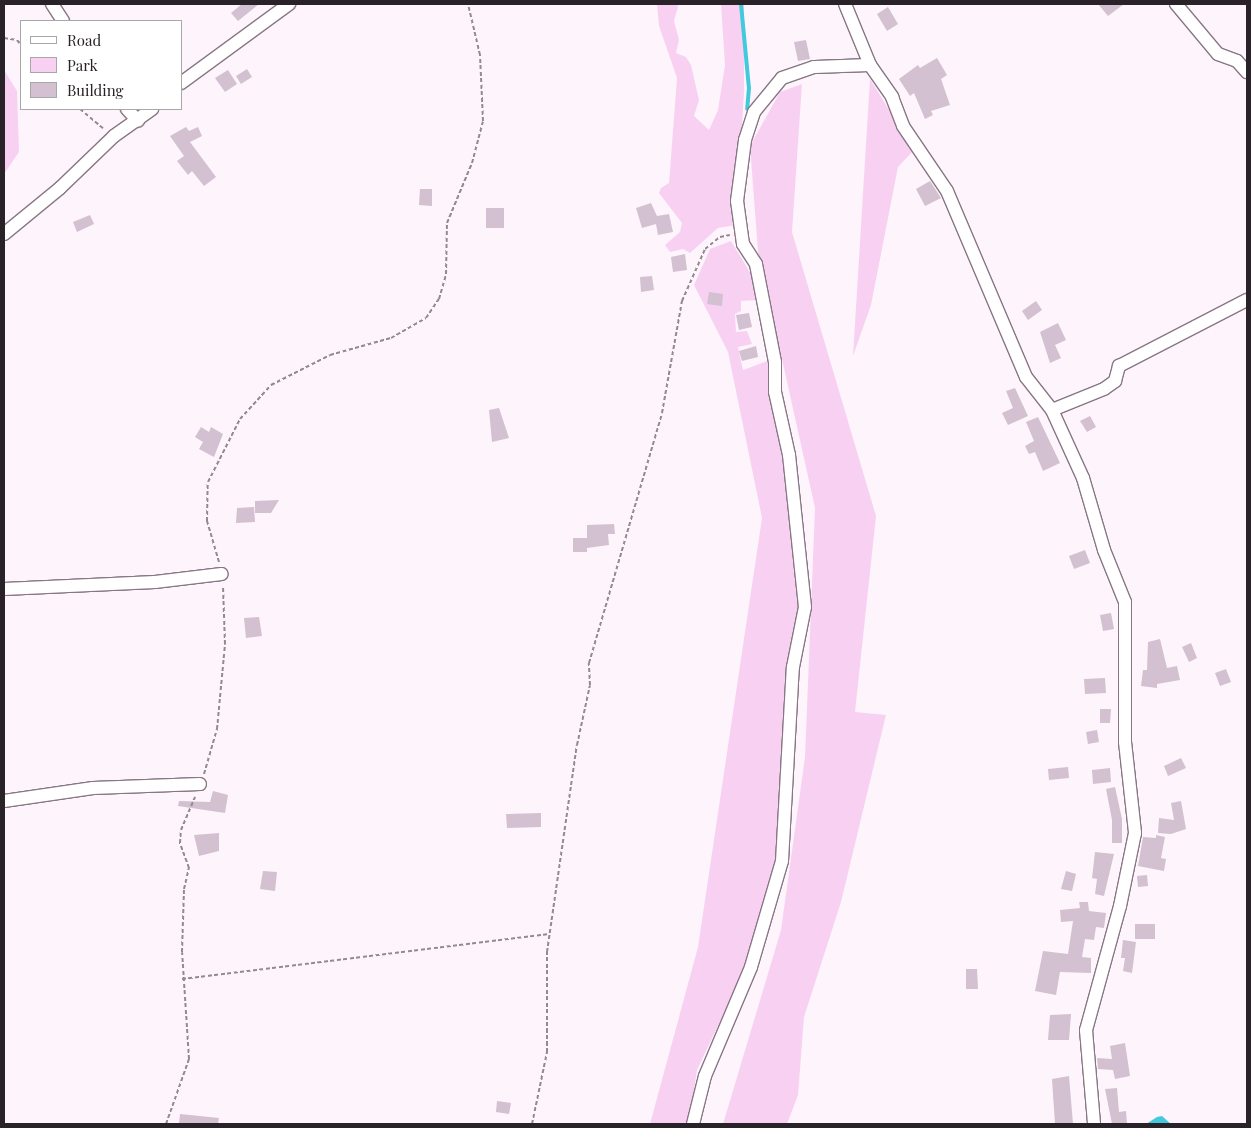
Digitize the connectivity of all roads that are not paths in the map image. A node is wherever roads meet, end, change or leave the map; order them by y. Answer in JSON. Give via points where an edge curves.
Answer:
{"nodes":[{"id":1,"x":52,"y":4,"type":"edge"},
{"id":2,"x":289,"y":4,"type":"edge"},
{"id":3,"x":845,"y":4,"type":"edge"},
{"id":4,"x":1176,"y":4,"type":"edge"},
{"id":5,"x":62,"y":20,"type":"edge"},
{"id":6,"x":870,"y":65,"type":"junction"},
{"id":7,"x":1247,"y":72,"type":"edge"},
{"id":8,"x":182,"y":82,"type":"edge"},
{"id":9,"x":128,"y":110,"type":"edge"},
{"id":10,"x":151,"y":110,"type":"edge"},
{"id":11,"x":138,"y":121,"type":"junction"},
{"id":12,"x":4,"y":234,"type":"edge"},
{"id":13,"x":1247,"y":300,"type":"edge"},
{"id":14,"x":1052,"y":410,"type":"junction"},
{"id":15,"x":222,"y":574,"type":"road end"},
{"id":16,"x":4,"y":589,"type":"edge"},
{"id":17,"x":200,"y":784,"type":"road end"},
{"id":18,"x":4,"y":801,"type":"edge"},
{"id":19,"x":693,"y":1124,"type":"edge"},
{"id":20,"x":1094,"y":1124,"type":"edge"}],
"edges":[{"from":1,"to":5,"type":"street"},
{"from":2,"to":8,"type":"street"},
{"from":3,"to":6,"type":"street"},
{"from":4,"to":7,"type":"street","via":[[1218,54],[1238,61]]},
{"from":6,"to":14,"type":"street","via":[[892,97],[903,126],[948,191],[1026,377]]},
{"from":6,"to":19,"type":"street","via":[[814,67],[782,78],[754,112],[745,140],[737,201],[743,244],[756,264],[775,362],[775,392],[789,455],[805,607],[793,667],[782,861],[751,967],[705,1076]]},
{"from":9,"to":11,"type":"street"},
{"from":10,"to":11,"type":"street"},
{"from":11,"to":12,"type":"street","via":[[114,136],[60,188]]},
{"from":13,"to":14,"type":"street","via":[[1119,366],[1115,381],[1104,389]]},
{"from":14,"to":20,"type":"street","via":[[1082,478],[1104,550],[1125,602],[1125,742],[1135,833],[1120,906],[1086,1030]]},
{"from":15,"to":16,"type":"street","via":[[155,582]]},
{"from":17,"to":18,"type":"street","via":[[94,788]]}]}
